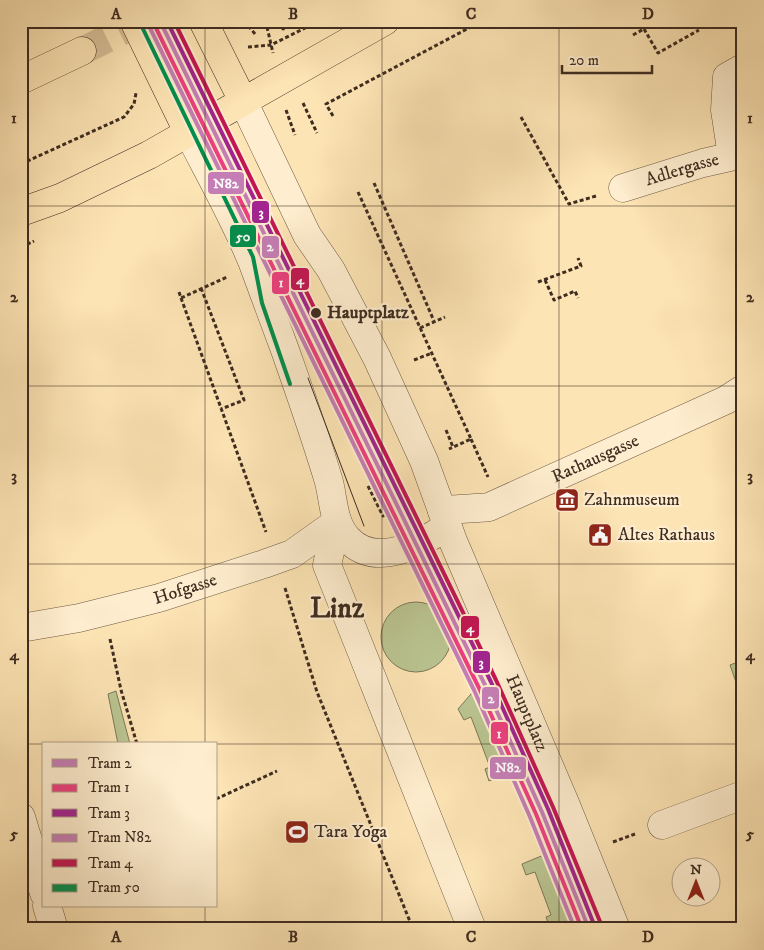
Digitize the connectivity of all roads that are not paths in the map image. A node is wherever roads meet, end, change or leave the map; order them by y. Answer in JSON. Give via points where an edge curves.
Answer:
{"nodes":[{"id":1,"x":134,"y":21,"type":"edge"},
{"id":2,"x":203,"y":21,"type":"edge"},
{"id":3,"x":385,"y":21,"type":"edge"},
{"id":4,"x":82,"y":51,"type":"tunnel mouth"},
{"id":5,"x":743,"y":68,"type":"edge"},
{"id":6,"x":21,"y":80,"type":"edge"},
{"id":7,"x":243,"y":101,"type":"junction"},
{"id":8,"x":188,"y":132,"type":"junction"},
{"id":9,"x":738,"y":155,"type":"edge"},
{"id":10,"x":624,"y":188,"type":"dead end"},
{"id":11,"x":21,"y":212,"type":"edge"},
{"id":12,"x":743,"y":389,"type":"edge"},
{"id":13,"x":445,"y":518,"type":"junction"},
{"id":14,"x":336,"y":522,"type":"junction"},
{"id":15,"x":21,"y":628,"type":"edge"},
{"id":16,"x":743,"y":795,"type":"edge"},
{"id":17,"x":21,"y":817,"type":"edge"},
{"id":18,"x":662,"y":825,"type":"road end"},
{"id":19,"x":42,"y":886,"type":"edge"},
{"id":20,"x":49,"y":908,"type":"edge"},
{"id":21,"x":54,"y":929,"type":"edge"},
{"id":22,"x":472,"y":929,"type":"edge"},
{"id":23,"x":616,"y":929,"type":"edge"}],
"edges":[{"from":1,"to":8,"type":"main road"},
{"from":2,"to":7,"type":"main road"},
{"from":3,"to":7,"type":"main road"},
{"from":4,"to":6,"type":"main road"},
{"from":5,"to":9,"type":"street","via":[[727,78],[725,110]]},
{"from":7,"to":8,"type":"main road"},
{"from":7,"to":13,"type":"street","name":"Hauptplatz","via":[[307,235],[330,270],[376,358],[424,461]]},
{"from":8,"to":11,"type":"main road","via":[[149,155],[60,198]]},
{"from":8,"to":14,"type":"street","via":[[251,260],[329,483]]},
{"from":9,"to":10,"type":"street","name":"Adlergasse"},
{"from":12,"to":13,"type":"street","name":"Rathausgasse","via":[[726,400],[500,502],[473,510],[460,508]]},
{"from":13,"to":14,"type":"street","via":[[430,538],[400,551],[379,552],[361,548],[348,540]]},
{"from":13,"to":23,"type":"street","name":"Hauptplatz"},
{"from":14,"to":15,"type":"street","name":"Hofgasse","via":[[292,554],[159,598]]},
{"from":14,"to":22,"type":"street","via":[[327,565]]},
{"from":16,"to":18,"type":"street"},
{"from":17,"to":19,"type":"street"},
{"from":20,"to":21,"type":"street"}]}
